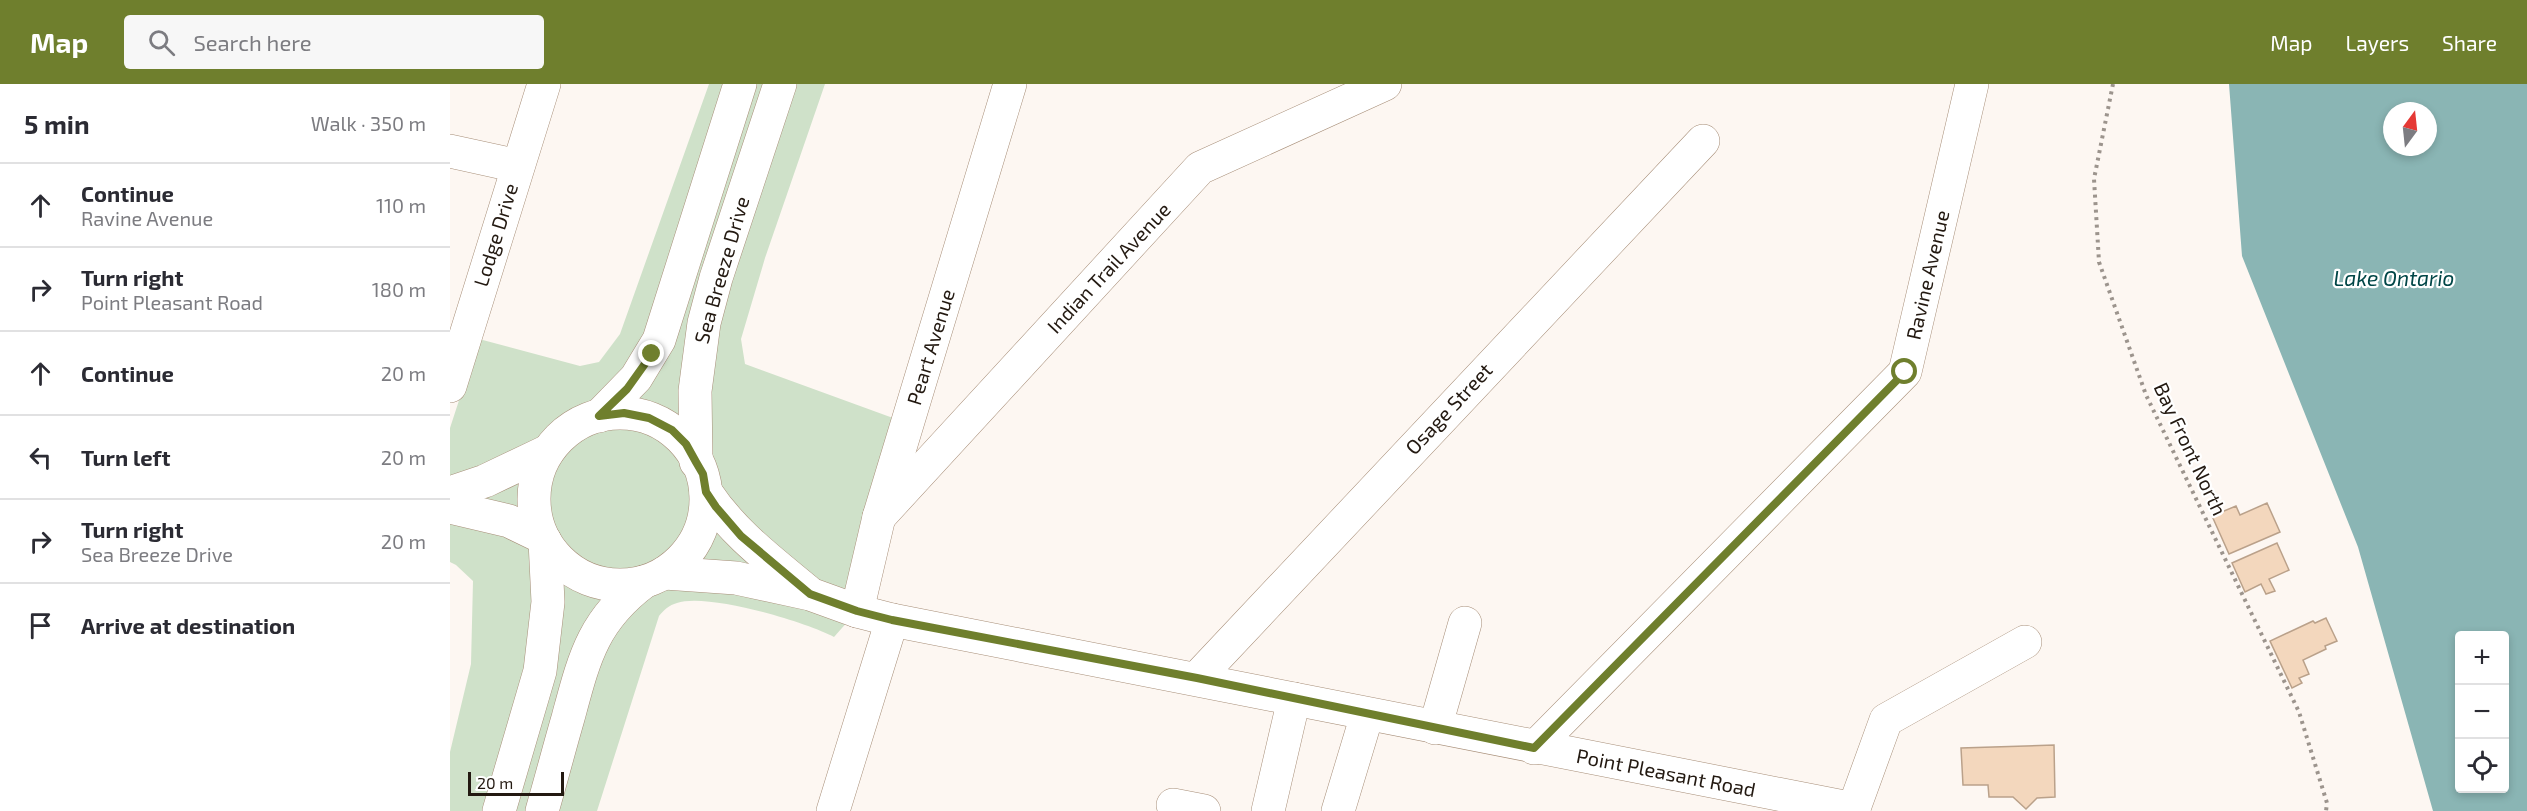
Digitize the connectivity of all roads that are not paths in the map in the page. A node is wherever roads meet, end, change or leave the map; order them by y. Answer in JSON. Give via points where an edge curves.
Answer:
{"nodes":[{"id":1,"x":544,"y":84,"type":"edge"},
{"id":2,"x":740,"y":84,"type":"edge"},
{"id":3,"x":780,"y":84,"type":"edge"},
{"id":4,"x":1011,"y":84,"type":"edge"},
{"id":5,"x":1385,"y":84,"type":"edge"},
{"id":6,"x":1971,"y":84,"type":"edge"},
{"id":7,"x":1703,"y":141,"type":"dead end"},
{"id":8,"x":450,"y":151,"type":"edge"},
{"id":9,"x":518,"y":166,"type":"junction"},
{"id":10,"x":450,"y":386,"type":"edge"},
{"id":11,"x":599,"y":416,"type":"junction"},
{"id":12,"x":548,"y":451,"type":"junction"},
{"id":13,"x":696,"y":462,"type":"junction"},
{"id":14,"x":706,"y":492,"type":"junction"},
{"id":15,"x":450,"y":493,"type":"edge"},
{"id":16,"x":450,"y":507,"type":"edge"},
{"id":17,"x":879,"y":517,"type":"junction"},
{"id":18,"x":544,"y":539,"type":"junction"},
{"id":19,"x":654,"y":577,"type":"junction"},
{"id":20,"x":810,"y":594,"type":"junction"},
{"id":21,"x":857,"y":611,"type":"junction"},
{"id":22,"x":892,"y":620,"type":"junction"},
{"id":23,"x":1465,"y":623,"type":"dead end"},
{"id":24,"x":2025,"y":642,"type":"dead end"},
{"id":25,"x":1197,"y":678,"type":"junction"},
{"id":26,"x":1294,"y":699,"type":"junction"},
{"id":27,"x":1367,"y":715,"type":"junction"},
{"id":28,"x":1435,"y":728,"type":"junction"},
{"id":29,"x":1534,"y":748,"type":"junction"},
{"id":30,"x":1854,"y":810,"type":"edge"},
{"id":31,"x":499,"y":811,"type":"edge"},
{"id":32,"x":542,"y":811,"type":"edge"},
{"id":33,"x":833,"y":811,"type":"edge"},
{"id":34,"x":1268,"y":811,"type":"edge"},
{"id":35,"x":1338,"y":811,"type":"edge"}],
"edges":[{"from":1,"to":9,"type":"street","name":"Lodge Drive"},
{"from":2,"to":11,"type":"street","name":"Sea Breeze Drive","via":[[659,340],[636,378]]},
{"from":3,"to":13,"type":"street","name":"Sea Breeze Drive","via":[[704,323],[695,391]]},
{"from":4,"to":17,"type":"street","name":"Peart Avenue"},
{"from":5,"to":17,"type":"street","name":"Indian Trail Avenue","via":[[1200,168]]},
{"from":6,"to":29,"type":"street","name":"Ravine Avenue","via":[[1905,372]]},
{"from":7,"to":25,"type":"street","name":"Osage Street"},
{"from":8,"to":9,"type":"street"},
{"from":9,"to":10,"type":"street","name":"Lodge Drive"},
{"from":11,"to":12,"type":"street","via":[[579,423]]},
{"from":11,"to":13,"type":"street","via":[[624,413],[649,418],[672,430]]},
{"from":12,"to":15,"type":"street"},
{"from":12,"to":18,"type":"street","via":[[534,488],[534,507]]},
{"from":13,"to":14,"type":"street"},
{"from":14,"to":19,"type":"street","via":[[699,536],[685,557]]},
{"from":14,"to":20,"type":"street","name":"Point Pleasant Road","via":[[741,536]]},
{"from":16,"to":18,"type":"street","via":[[509,521]]},
{"from":17,"to":21,"type":"street","name":"Peart Avenue"},
{"from":18,"to":19,"type":"street","via":[[562,563],[582,576],[624,585]]},
{"from":18,"to":31,"type":"street","via":[[548,602],[540,671]]},
{"from":19,"to":20,"type":"street","name":"Point Pleasant Road","via":[[736,578]]},
{"from":19,"to":32,"type":"street","via":[[615,606],[584,656]]},
{"from":20,"to":21,"type":"street","name":"Point Pleasant Road"},
{"from":21,"to":22,"type":"street","name":"Point Pleasant Road"},
{"from":22,"to":25,"type":"street","name":"Point Pleasant Road"},
{"from":22,"to":33,"type":"street"},
{"from":23,"to":28,"type":"street"},
{"from":24,"to":30,"type":"street","via":[[1886,720]]},
{"from":25,"to":26,"type":"street","name":"Point Pleasant Road"},
{"from":26,"to":27,"type":"street","name":"Point Pleasant Road"},
{"from":26,"to":34,"type":"street"},
{"from":27,"to":28,"type":"street","name":"Point Pleasant Road"},
{"from":27,"to":35,"type":"street"},
{"from":28,"to":29,"type":"street","name":"Point Pleasant Road"},
{"from":29,"to":30,"type":"street","name":"Point Pleasant Road"}]}
